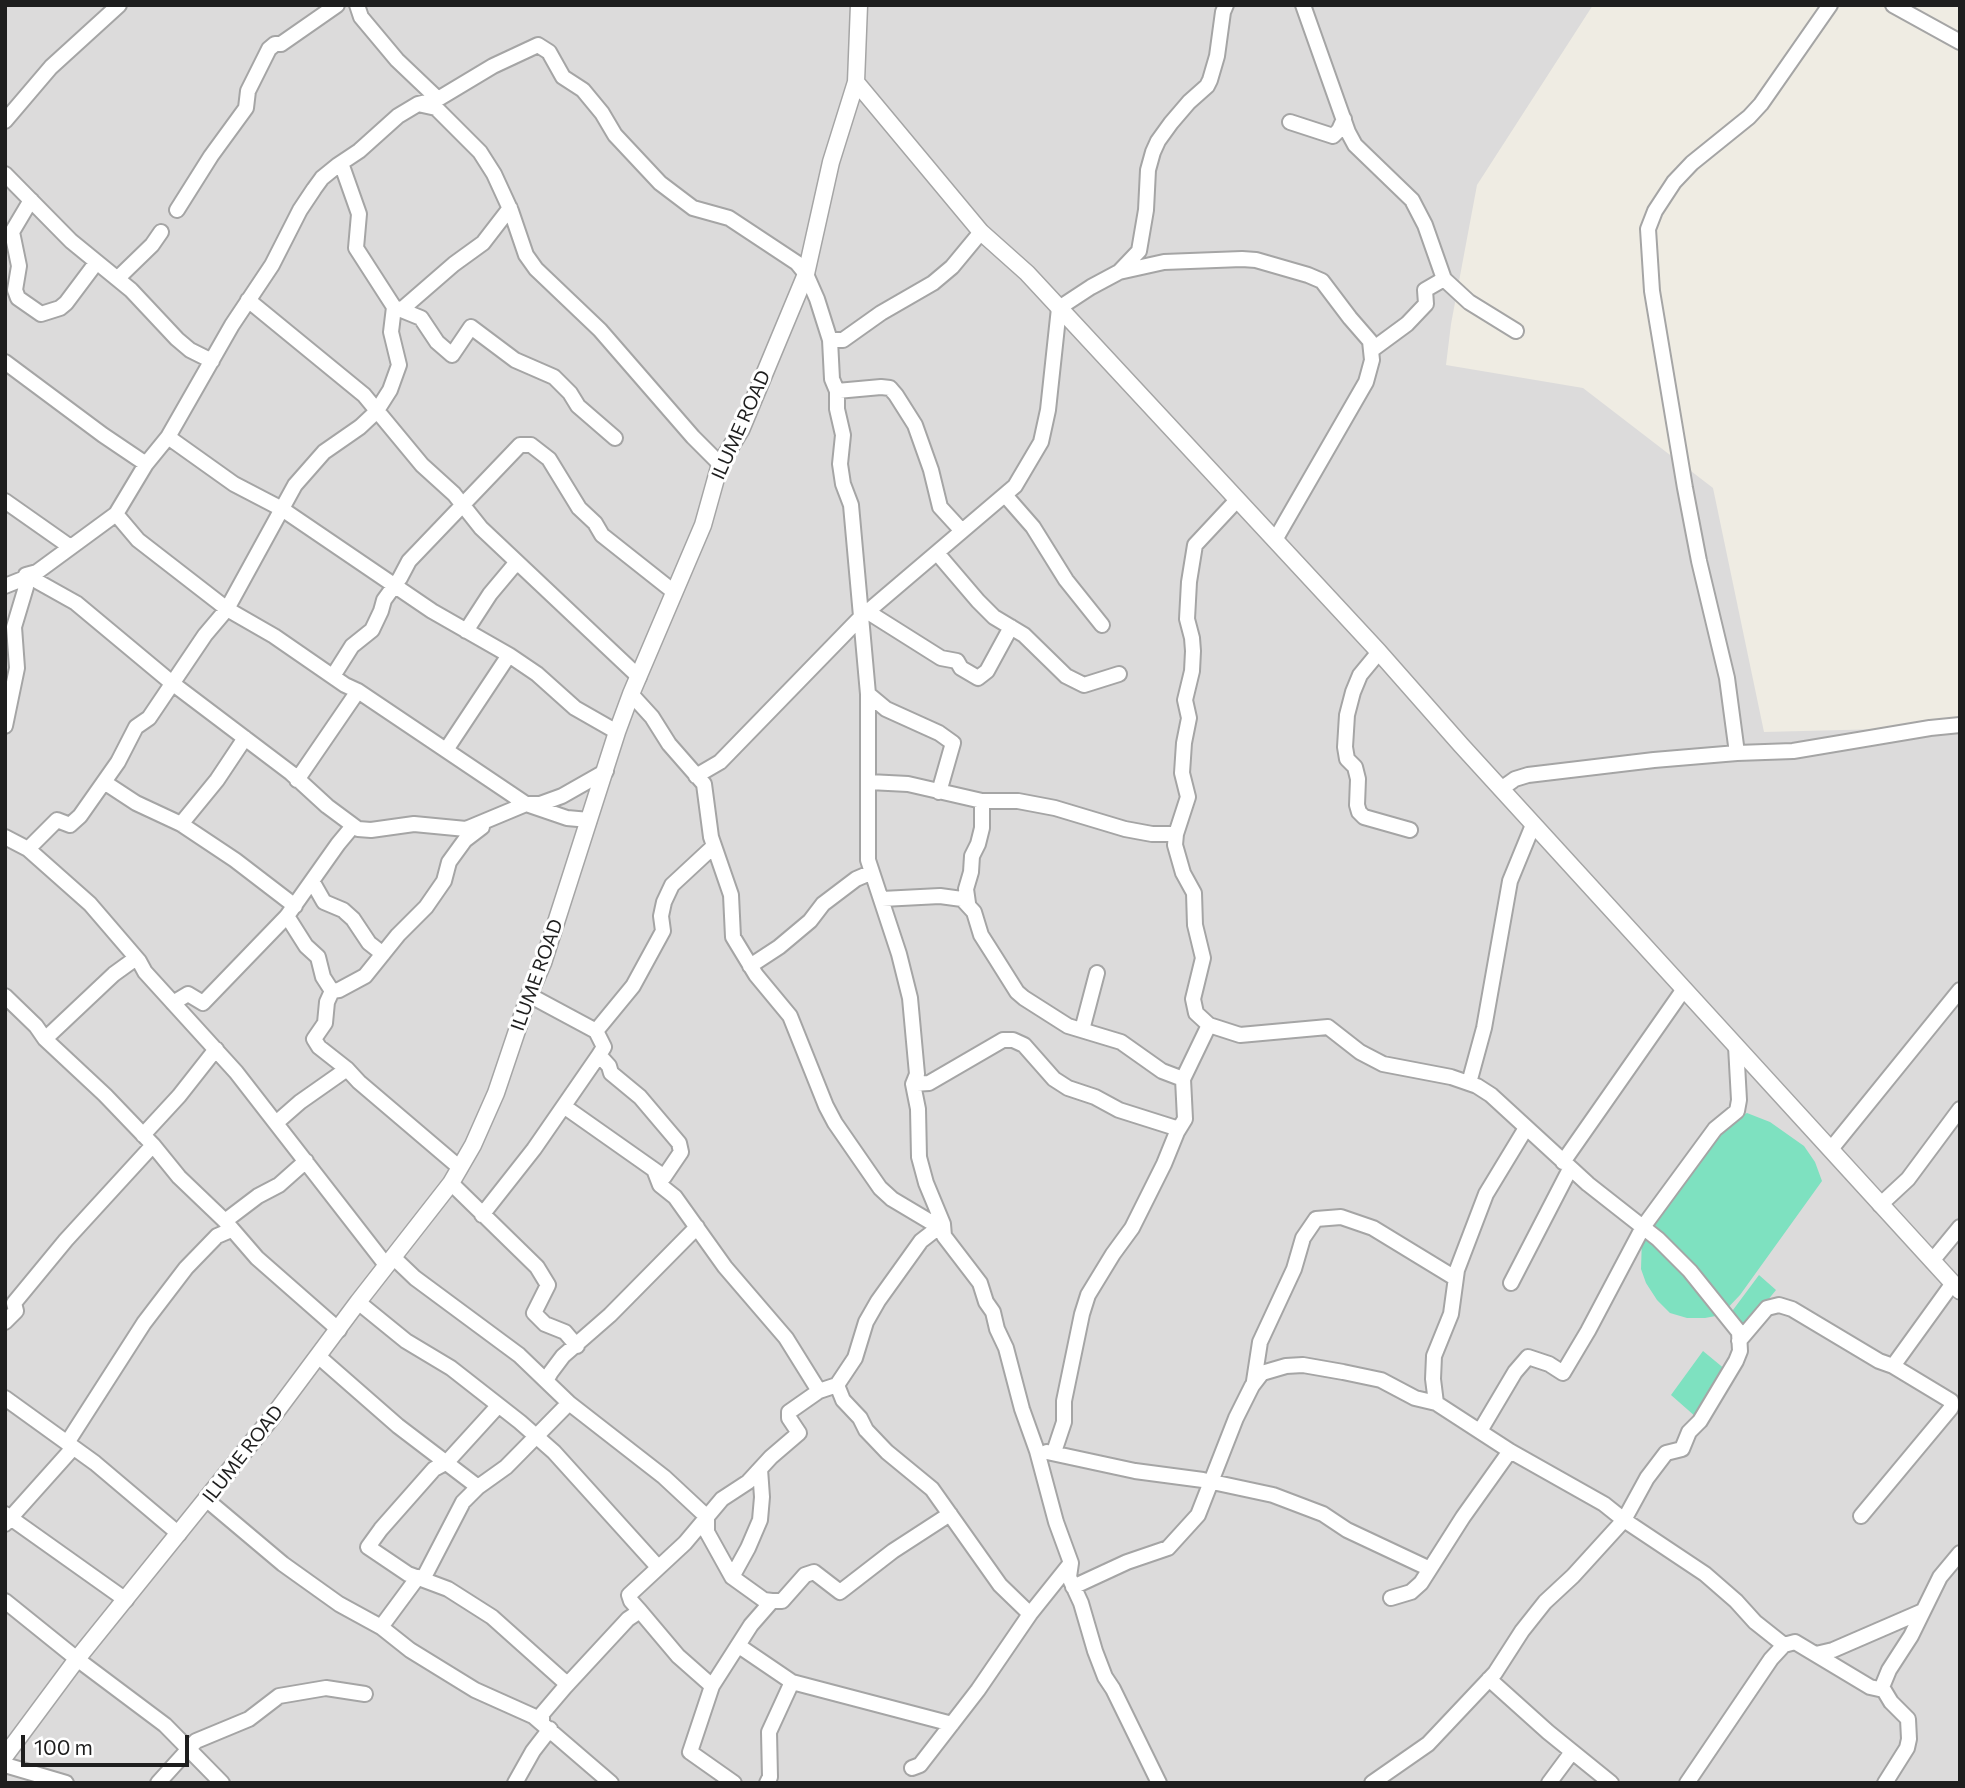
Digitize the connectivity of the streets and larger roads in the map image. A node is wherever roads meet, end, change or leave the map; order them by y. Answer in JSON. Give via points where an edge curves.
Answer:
{"nodes":[{"id":1,"x":119,"y":5,"type":"edge"},
{"id":2,"x":337,"y":5,"type":"edge"},
{"id":3,"x":357,"y":5,"type":"edge"},
{"id":4,"x":859,"y":5,"type":"edge"},
{"id":5,"x":1226,"y":5,"type":"edge"},
{"id":6,"x":1303,"y":5,"type":"edge"},
{"id":7,"x":1830,"y":5,"type":"edge"},
{"id":8,"x":1893,"y":5,"type":"edge"},
{"id":9,"x":1960,"y":42,"type":"edge"},
{"id":10,"x":856,"y":82,"type":"junction"},
{"id":11,"x":438,"y":99,"type":"junction"},
{"id":12,"x":418,"y":104,"type":"junction"},
{"id":13,"x":1343,"y":119,"type":"junction"},
{"id":14,"x":5,"y":121,"type":"edge"},
{"id":15,"x":1290,"y":122,"type":"dead end"},
{"id":16,"x":341,"y":163,"type":"junction"},
{"id":17,"x":5,"y":174,"type":"edge"},
{"id":18,"x":30,"y":200,"type":"junction"},
{"id":19,"x":510,"y":208,"type":"junction"},
{"id":20,"x":177,"y":210,"type":"dead end"},
{"id":21,"x":161,"y":232,"type":"dead end"},
{"id":22,"x":981,"y":232,"type":"junction"},
{"id":23,"x":96,"y":263,"type":"junction"},
{"id":24,"x":1119,"y":272,"type":"junction"},
{"id":25,"x":806,"y":274,"type":"junction"},
{"id":26,"x":118,"y":278,"type":"junction"},
{"id":27,"x":1444,"y":279,"type":"junction"},
{"id":28,"x":248,"y":300,"type":"junction"},
{"id":29,"x":397,"y":308,"type":"junction"},
{"id":30,"x":1059,"y":308,"type":"junction"},
{"id":31,"x":1516,"y":331,"type":"dead end"},
{"id":32,"x":830,"y":340,"type":"junction"},
{"id":33,"x":1373,"y":349,"type":"junction"},
{"id":34,"x":212,"y":361,"type":"junction"},
{"id":35,"x":5,"y":362,"type":"edge"},
{"id":36,"x":837,"y":391,"type":"junction"},
{"id":37,"x":376,"y":412,"type":"junction"},
{"id":38,"x":168,"y":437,"type":"junction"},
{"id":39,"x":615,"y":438,"type":"dead end"},
{"id":40,"x":146,"y":464,"type":"junction"},
{"id":41,"x":720,"y":464,"type":"junction"},
{"id":42,"x":1006,"y":495,"type":"junction"},
{"id":43,"x":1237,"y":500,"type":"junction"},
{"id":44,"x":5,"y":501,"type":"edge"},
{"id":45,"x":464,"y":505,"type":"junction"},
{"id":46,"x":282,"y":509,"type":"junction"},
{"id":47,"x":116,"y":514,"type":"junction"},
{"id":48,"x":962,"y":531,"type":"junction"},
{"id":49,"x":1275,"y":540,"type":"junction"},
{"id":50,"x":69,"y":546,"type":"junction"},
{"id":51,"x":937,"y":553,"type":"junction"},
{"id":52,"x":516,"y":562,"type":"junction"},
{"id":53,"x":26,"y":575,"type":"junction"},
{"id":54,"x":394,"y":585,"type":"junction"},
{"id":55,"x":5,"y":586,"type":"edge"},
{"id":56,"x":674,"y":592,"type":"junction"},
{"id":57,"x":227,"y":609,"type":"junction"},
{"id":58,"x":864,"y":615,"type":"junction"},
{"id":59,"x":1101,"y":625,"type":"dead end"},
{"id":60,"x":1011,"y":627,"type":"junction"},
{"id":61,"x":466,"y":631,"type":"junction"},
{"id":62,"x":1379,"y":652,"type":"junction"},
{"id":63,"x":509,"y":655,"type":"junction"},
{"id":64,"x":1119,"y":674,"type":"dead end"},
{"id":65,"x":332,"y":676,"type":"junction"},
{"id":66,"x":639,"y":677,"type":"junction"},
{"id":67,"x":172,"y":683,"type":"junction"},
{"id":68,"x":358,"y":691,"type":"junction"},
{"id":69,"x":631,"y":694,"type":"junction"},
{"id":70,"x":868,"y":694,"type":"junction"},
{"id":71,"x":1960,"y":725,"type":"edge"},
{"id":72,"x":5,"y":726,"type":"edge"},
{"id":73,"x":617,"y":732,"type":"junction"},
{"id":74,"x":245,"y":738,"type":"junction"},
{"id":75,"x":446,"y":750,"type":"junction"},
{"id":76,"x":1737,"y":753,"type":"junction"},
{"id":77,"x":606,"y":771,"type":"junction"},
{"id":78,"x":696,"y":776,"type":"junction"},
{"id":79,"x":297,"y":780,"type":"junction"},
{"id":80,"x":104,"y":782,"type":"junction"},
{"id":81,"x":869,"y":782,"type":"junction"},
{"id":82,"x":1501,"y":789,"type":"junction"},
{"id":83,"x":939,"y":792,"type":"junction"},
{"id":84,"x":982,"y":801,"type":"junction"},
{"id":85,"x":526,"y":804,"type":"junction"},
{"id":86,"x":497,"y":814,"type":"junction"},
{"id":87,"x":589,"y":820,"type":"junction"},
{"id":88,"x":181,"y":824,"type":"junction"},
{"id":89,"x":1533,"y":825,"type":"junction"},
{"id":90,"x":354,"y":827,"type":"junction"},
{"id":91,"x":1410,"y":830,"type":"dead end"},
{"id":92,"x":1176,"y":834,"type":"junction"},
{"id":93,"x":5,"y":837,"type":"edge"},
{"id":94,"x":714,"y":846,"type":"junction"},
{"id":95,"x":28,"y":849,"type":"junction"},
{"id":96,"x":870,"y":873,"type":"junction"},
{"id":97,"x":312,"y":881,"type":"junction"},
{"id":98,"x":882,"y":899,"type":"junction"},
{"id":99,"x":968,"y":903,"type":"junction"},
{"id":100,"x":291,"y":911,"type":"junction"},
{"id":101,"x":383,"y":954,"type":"junction"},
{"id":102,"x":139,"y":961,"type":"junction"},
{"id":103,"x":750,"y":966,"type":"junction"},
{"id":104,"x":1097,"y":973,"type":"dead end"},
{"id":105,"x":1684,"y":989,"type":"junction"},
{"id":106,"x":1960,"y":990,"type":"edge"},
{"id":107,"x":332,"y":991,"type":"junction"},
{"id":108,"x":529,"y":995,"type":"junction"},
{"id":109,"x":5,"y":996,"type":"edge"},
{"id":110,"x":173,"y":1003,"type":"junction"},
{"id":111,"x":1209,"y":1025,"type":"junction"},
{"id":112,"x":1082,"y":1030,"type":"junction"},
{"id":113,"x":596,"y":1031,"type":"junction"},
{"id":114,"x":45,"y":1039,"type":"junction"},
{"id":115,"x":1736,"y":1046,"type":"junction"},
{"id":116,"x":216,"y":1049,"type":"junction"},
{"id":117,"x":599,"y":1055,"type":"junction"},
{"id":118,"x":347,"y":1069,"type":"junction"},
{"id":119,"x":1183,"y":1079,"type":"junction"},
{"id":120,"x":1469,"y":1083,"type":"junction"},
{"id":121,"x":913,"y":1084,"type":"junction"},
{"id":122,"x":565,"y":1107,"type":"junction"},
{"id":123,"x":1960,"y":1109,"type":"edge"},
{"id":124,"x":276,"y":1123,"type":"junction"},
{"id":125,"x":1526,"y":1128,"type":"junction"},
{"id":126,"x":1179,"y":1129,"type":"junction"},
{"id":127,"x":148,"y":1140,"type":"junction"},
{"id":128,"x":1831,"y":1149,"type":"junction"},
{"id":129,"x":306,"y":1161,"type":"junction"},
{"id":130,"x":1567,"y":1165,"type":"junction"},
{"id":131,"x":460,"y":1168,"type":"junction"},
{"id":132,"x":664,"y":1177,"type":"junction"},
{"id":133,"x":451,"y":1183,"type":"junction"},
{"id":134,"x":1880,"y":1205,"type":"junction"},
{"id":135,"x":482,"y":1215,"type":"junction"},
{"id":136,"x":228,"y":1225,"type":"junction"},
{"id":137,"x":941,"y":1225,"type":"junction"},
{"id":138,"x":697,"y":1227,"type":"junction"},
{"id":139,"x":1643,"y":1227,"type":"junction"},
{"id":140,"x":1960,"y":1227,"type":"edge"},
{"id":141,"x":389,"y":1261,"type":"junction"},
{"id":142,"x":1932,"y":1261,"type":"junction"},
{"id":143,"x":1455,"y":1278,"type":"junction"},
{"id":144,"x":1511,"y":1283,"type":"dead end"},
{"id":145,"x":1956,"y":1287,"type":"edge"},
{"id":146,"x":358,"y":1302,"type":"junction"},
{"id":147,"x":5,"y":1322,"type":"edge"},
{"id":148,"x":339,"y":1330,"type":"junction"},
{"id":149,"x":1739,"y":1341,"type":"junction"},
{"id":150,"x":577,"y":1346,"type":"junction"},
{"id":151,"x":318,"y":1356,"type":"junction"},
{"id":152,"x":1893,"y":1366,"type":"junction"},
{"id":153,"x":548,"y":1382,"type":"junction"},
{"id":154,"x":837,"y":1385,"type":"junction"},
{"id":155,"x":1252,"y":1386,"type":"junction"},
{"id":156,"x":819,"y":1391,"type":"junction"},
{"id":157,"x":5,"y":1398,"type":"edge"},
{"id":158,"x":569,"y":1403,"type":"junction"},
{"id":159,"x":1436,"y":1403,"type":"junction"},
{"id":160,"x":498,"y":1406,"type":"junction"},
{"id":161,"x":1480,"y":1432,"type":"junction"},
{"id":162,"x":537,"y":1437,"type":"junction"},
{"id":163,"x":70,"y":1446,"type":"junction"},
{"id":164,"x":1037,"y":1451,"type":"junction"},
{"id":165,"x":1510,"y":1451,"type":"junction"},
{"id":166,"x":1054,"y":1452,"type":"junction"},
{"id":167,"x":447,"y":1462,"type":"junction"},
{"id":168,"x":760,"y":1469,"type":"junction"},
{"id":169,"x":1212,"y":1482,"type":"junction"},
{"id":170,"x":478,"y":1487,"type":"junction"},
{"id":171,"x":206,"y":1500,"type":"junction"},
{"id":172,"x":950,"y":1514,"type":"junction"},
{"id":173,"x":1861,"y":1516,"type":"dead end"},
{"id":174,"x":707,"y":1517,"type":"junction"},
{"id":175,"x":7,"y":1519,"type":"edge"},
{"id":176,"x":1624,"y":1520,"type":"junction"},
{"id":177,"x":179,"y":1534,"type":"junction"},
{"id":178,"x":1960,"y":1553,"type":"edge"},
{"id":179,"x":1071,"y":1563,"type":"junction"},
{"id":180,"x":658,"y":1567,"type":"junction"},
{"id":181,"x":1430,"y":1569,"type":"junction"},
{"id":182,"x":732,"y":1577,"type":"junction"},
{"id":183,"x":420,"y":1578,"type":"junction"},
{"id":184,"x":1073,"y":1587,"type":"junction"},
{"id":185,"x":1391,"y":1598,"type":"dead end"},
{"id":186,"x":126,"y":1600,"type":"junction"},
{"id":187,"x":5,"y":1601,"type":"edge"},
{"id":188,"x":772,"y":1601,"type":"junction"},
{"id":189,"x":640,"y":1611,"type":"junction"},
{"id":190,"x":1923,"y":1611,"type":"junction"},
{"id":191,"x":1030,"y":1614,"type":"junction"},
{"id":192,"x":381,"y":1627,"type":"junction"},
{"id":193,"x":1784,"y":1645,"type":"junction"},
{"id":194,"x":739,"y":1646,"type":"junction"},
{"id":195,"x":1816,"y":1654,"type":"junction"},
{"id":196,"x":77,"y":1659,"type":"junction"},
{"id":197,"x":1489,"y":1679,"type":"junction"},
{"id":198,"x":792,"y":1682,"type":"junction"},
{"id":199,"x":567,"y":1684,"type":"junction"},
{"id":200,"x":712,"y":1686,"type":"junction"},
{"id":201,"x":1882,"y":1687,"type":"junction"},
{"id":202,"x":365,"y":1694,"type":"dead end"},
{"id":203,"x":952,"y":1724,"type":"junction"},
{"id":204,"x":546,"y":1726,"type":"junction"},
{"id":205,"x":189,"y":1748,"type":"junction"},
{"id":206,"x":1572,"y":1752,"type":"junction"},
{"id":207,"x":5,"y":1756,"type":"edge"},
{"id":208,"x":5,"y":1765,"type":"edge"},
{"id":209,"x":912,"y":1769,"type":"dead end"},
{"id":210,"x":66,"y":1783,"type":"edge"},
{"id":211,"x":158,"y":1783,"type":"edge"},
{"id":212,"x":222,"y":1783,"type":"edge"},
{"id":213,"x":515,"y":1783,"type":"edge"},
{"id":214,"x":611,"y":1783,"type":"edge"},
{"id":215,"x":734,"y":1783,"type":"edge"},
{"id":216,"x":768,"y":1783,"type":"edge"},
{"id":217,"x":1159,"y":1783,"type":"edge"},
{"id":218,"x":1372,"y":1783,"type":"edge"},
{"id":219,"x":1549,"y":1783,"type":"edge"},
{"id":220,"x":1611,"y":1783,"type":"edge"},
{"id":221,"x":1687,"y":1783,"type":"edge"},
{"id":222,"x":1885,"y":1783,"type":"edge"}],
"edges":[{"from":1,"to":14,"type":"street","via":[[51,67]]},
{"from":2,"to":20,"type":"street","via":[[269,49],[248,91],[246,108]]},
{"from":3,"to":11,"type":"street","via":[[361,17],[397,60]]},
{"from":4,"to":10,"type":"street","name":"ILUME ROAD"},
{"from":5,"to":24,"type":"street","via":[[1210,80],[1171,123],[1153,152],[1139,251]]},
{"from":6,"to":13,"type":"street"},
{"from":7,"to":76,"type":"street","via":[[1761,104],[1674,182],[1648,229],[1652,291],[1685,488],[1727,678]]},
{"from":8,"to":9,"type":"street"},
{"from":10,"to":22,"type":"street"},
{"from":10,"to":25,"type":"street","name":"ILUME ROAD","via":[[831,162]]},
{"from":11,"to":12,"type":"street"},
{"from":11,"to":25,"type":"street","via":[[538,45],[549,52],[563,77],[583,90],[615,135],[660,183],[693,208],[729,218],[759,236]]},
{"from":12,"to":16,"type":"street"},
{"from":12,"to":19,"type":"street","via":[[436,108],[480,152]]},
{"from":13,"to":15,"type":"street","via":[[1333,136]]},
{"from":13,"to":27,"type":"street","via":[[1366,158],[1412,200]]},
{"from":16,"to":28,"type":"street","via":[[322,178],[300,210]]},
{"from":16,"to":29,"type":"street","via":[[359,214],[356,248]]},
{"from":17,"to":18,"type":"street"},
{"from":18,"to":23,"type":"street"},
{"from":18,"to":23,"type":"street","via":[[12,232],[18,298],[41,314],[60,308]]},
{"from":19,"to":29,"type":"street","via":[[483,243]]},
{"from":19,"to":41,"type":"street","via":[[526,255],[536,269],[600,330]]},
{"from":21,"to":26,"type":"street"},
{"from":22,"to":30,"type":"street"},
{"from":22,"to":32,"type":"street","via":[[933,283],[843,340]]},
{"from":23,"to":26,"type":"street"},
{"from":24,"to":30,"type":"street"},
{"from":24,"to":33,"type":"street","via":[[1164,262],[1242,259],[1308,275],[1322,281]]},
{"from":25,"to":32,"type":"street"},
{"from":25,"to":41,"type":"street","name":"ILUME ROAD","via":[[741,430]]},
{"from":26,"to":34,"type":"street","via":[[177,339]]},
{"from":27,"to":31,"type":"street","via":[[1469,302]]},
{"from":27,"to":33,"type":"street","via":[[1425,290],[1426,304],[1407,324]]},
{"from":28,"to":34,"type":"street"},
{"from":28,"to":37,"type":"street","via":[[364,395]]},
{"from":29,"to":37,"type":"street","via":[[391,332],[399,365]]},
{"from":29,"to":39,"type":"street","via":[[421,318],[452,355],[471,327],[515,360],[554,377],[578,406]]},
{"from":30,"to":42,"type":"street","via":[[1041,442]]},
{"from":30,"to":43,"type":"street"},
{"from":32,"to":36,"type":"street"},
{"from":33,"to":49,"type":"street","via":[[1366,382]]},
{"from":34,"to":38,"type":"street"},
{"from":35,"to":40,"type":"street"},
{"from":36,"to":48,"type":"street","via":[[890,388],[915,425],[940,507]]},
{"from":36,"to":58,"type":"street","via":[[843,435],[840,464],[851,505]]},
{"from":37,"to":45,"type":"street"},
{"from":37,"to":46,"type":"street","via":[[324,452],[295,485]]},
{"from":38,"to":40,"type":"street"},
{"from":38,"to":46,"type":"street","via":[[234,484]]},
{"from":40,"to":47,"type":"street"},
{"from":41,"to":56,"type":"street","name":"ILUME ROAD","via":[[703,525]]},
{"from":42,"to":48,"type":"street"},
{"from":42,"to":59,"type":"street"},
{"from":43,"to":49,"type":"street"},
{"from":43,"to":92,"type":"street","via":[[1200,537],[1191,562],[1187,619],[1193,651],[1185,700],[1189,718],[1182,773],[1188,797]]},
{"from":44,"to":50,"type":"street"},
{"from":45,"to":52,"type":"street"},
{"from":45,"to":54,"type":"street","via":[[425,542]]},
{"from":45,"to":56,"type":"street","via":[[520,444],[531,445],[549,459],[602,535]]},
{"from":46,"to":54,"type":"street"},
{"from":46,"to":57,"type":"street"},
{"from":47,"to":50,"type":"street"},
{"from":47,"to":57,"type":"street","via":[[138,540]]},
{"from":48,"to":51,"type":"street"},
{"from":49,"to":62,"type":"street"},
{"from":50,"to":53,"type":"street","via":[[37,572]]},
{"from":51,"to":58,"type":"street"},
{"from":51,"to":60,"type":"street","via":[[978,601]]},
{"from":52,"to":61,"type":"street"},
{"from":52,"to":66,"type":"street"},
{"from":53,"to":55,"type":"street"},
{"from":53,"to":67,"type":"street","via":[[76,603]]},
{"from":53,"to":72,"type":"street","via":[[14,627],[17,668]]},
{"from":54,"to":61,"type":"street"},
{"from":54,"to":65,"type":"street","via":[[372,630],[352,646]]},
{"from":56,"to":66,"type":"street","name":"ILUME ROAD"},
{"from":57,"to":65,"type":"street"},
{"from":57,"to":67,"type":"street"},
{"from":58,"to":60,"type":"street","via":[[941,658],[957,661],[978,678],[987,671]]},
{"from":58,"to":70,"type":"street"},
{"from":58,"to":78,"type":"street","via":[[720,762]]},
{"from":60,"to":64,"type":"street","via":[[1079,684],[1091,685]]},
{"from":61,"to":63,"type":"street"},
{"from":62,"to":82,"type":"street"},
{"from":62,"to":91,"type":"street","via":[[1353,692],[1347,715],[1347,759],[1355,767],[1357,805],[1364,817]]},
{"from":63,"to":73,"type":"street","via":[[575,708]]},
{"from":63,"to":75,"type":"street"},
{"from":65,"to":68,"type":"street"},
{"from":66,"to":69,"type":"street","name":"ILUME ROAD"},
{"from":67,"to":74,"type":"street"},
{"from":67,"to":80,"type":"street","via":[[149,718],[136,727]]},
{"from":68,"to":75,"type":"street"},
{"from":68,"to":79,"type":"street"},
{"from":69,"to":73,"type":"street","name":"ILUME ROAD"},
{"from":69,"to":78,"type":"street"},
{"from":70,"to":81,"type":"street"},
{"from":70,"to":83,"type":"street","via":[[886,709],[953,743]]},
{"from":71,"to":76,"type":"street","via":[[1793,751]]},
{"from":73,"to":77,"type":"street","name":"ILUME ROAD"},
{"from":74,"to":79,"type":"street"},
{"from":74,"to":88,"type":"street"},
{"from":75,"to":85,"type":"street"},
{"from":76,"to":82,"type":"street","via":[[1528,775]]},
{"from":77,"to":85,"type":"street","via":[[562,796]]},
{"from":77,"to":87,"type":"street","name":"ILUME ROAD"},
{"from":78,"to":94,"type":"street","via":[[704,784]]},
{"from":79,"to":90,"type":"street"},
{"from":80,"to":88,"type":"street"},
{"from":80,"to":95,"type":"street","via":[[73,824],[57,820]]},
{"from":81,"to":83,"type":"street","via":[[908,784]]},
{"from":81,"to":96,"type":"street","via":[[866,842]]},
{"from":82,"to":89,"type":"street"},
{"from":83,"to":84,"type":"street"},
{"from":84,"to":92,"type":"street","via":[[1018,801],[1152,834]]},
{"from":84,"to":99,"type":"street","via":[[982,828],[966,889]]},
{"from":85,"to":86,"type":"street"},
{"from":85,"to":87,"type":"street"},
{"from":86,"to":90,"type":"street","via":[[466,829],[414,824],[372,830]]},
{"from":86,"to":101,"type":"street","via":[[465,841],[426,907]]},
{"from":87,"to":108,"type":"street","name":"ILUME ROAD"},
{"from":88,"to":100,"type":"street","via":[[235,860]]},
{"from":89,"to":105,"type":"street"},
{"from":89,"to":120,"type":"street","via":[[1510,881],[1484,1028]]},
{"from":90,"to":97,"type":"street"},
{"from":92,"to":111,"type":"street","via":[[1183,873],[1194,893],[1203,958],[1193,999],[1196,1013]]},
{"from":93,"to":95,"type":"street"},
{"from":94,"to":103,"type":"street","via":[[731,895],[733,937]]},
{"from":94,"to":113,"type":"street","via":[[672,885],[661,916],[663,931],[633,986]]},
{"from":95,"to":102,"type":"street","via":[[90,904]]},
{"from":96,"to":98,"type":"street"},
{"from":96,"to":103,"type":"street","via":[[856,879],[779,947]]},
{"from":97,"to":100,"type":"street"},
{"from":97,"to":101,"type":"street","via":[[324,902],[343,910]]},
{"from":98,"to":99,"type":"street","via":[[954,896]]},
{"from":98,"to":121,"type":"street","via":[[909,998],[917,1074]]},
{"from":99,"to":112,"type":"street","via":[[1017,992],[1051,1017]]},
{"from":100,"to":107,"type":"street"},
{"from":100,"to":110,"type":"street","via":[[203,1003],[188,995]]},
{"from":101,"to":107,"type":"street","via":[[365,976]]},
{"from":102,"to":110,"type":"street"},
{"from":102,"to":114,"type":"street","via":[[114,974]]},
{"from":103,"to":137,"type":"street","via":[[790,1016],[826,1106],[880,1188]]},
{"from":104,"to":112,"type":"street"},
{"from":105,"to":115,"type":"street"},
{"from":105,"to":130,"type":"street"},
{"from":106,"to":128,"type":"street"},
{"from":107,"to":118,"type":"street","via":[[325,1023],[314,1039]]},
{"from":108,"to":113,"type":"street"},
{"from":108,"to":131,"type":"street","name":"ILUME ROAD","via":[[496,1093]]},
{"from":109,"to":114,"type":"street"},
{"from":110,"to":116,"type":"street"},
{"from":111,"to":119,"type":"street"},
{"from":111,"to":120,"type":"street","via":[[1240,1035],[1328,1027],[1383,1064]]},
{"from":112,"to":119,"type":"street","via":[[1122,1042],[1162,1071]]},
{"from":113,"to":117,"type":"street","via":[[604,1046]]},
{"from":114,"to":127,"type":"street"},
{"from":115,"to":128,"type":"street"},
{"from":115,"to":139,"type":"street","via":[[1739,1107],[1715,1129]]},
{"from":116,"to":124,"type":"street"},
{"from":116,"to":127,"type":"street"},
{"from":117,"to":122,"type":"street"},
{"from":117,"to":132,"type":"street","via":[[679,1143],[681,1152]]},
{"from":118,"to":124,"type":"street"},
{"from":118,"to":131,"type":"street"},
{"from":119,"to":126,"type":"street","via":[[1185,1119]]},
{"from":120,"to":125,"type":"street","via":[[1490,1095]]},
{"from":121,"to":126,"type":"street","via":[[929,1083],[1003,1040],[1013,1040],[1068,1088]]},
{"from":121,"to":137,"type":"street","via":[[919,1157]]},
{"from":122,"to":132,"type":"street"},
{"from":122,"to":135,"type":"street"},
{"from":123,"to":134,"type":"street","via":[[1908,1180]]},
{"from":124,"to":129,"type":"street"},
{"from":125,"to":130,"type":"street"},
{"from":125,"to":143,"type":"street","via":[[1486,1194]]},
{"from":126,"to":166,"type":"street","via":[[1132,1228],[1088,1295]]},
{"from":127,"to":136,"type":"street"},
{"from":127,"to":147,"type":"street","via":[[14,1303],[16,1311]]},
{"from":128,"to":134,"type":"street"},
{"from":129,"to":136,"type":"street"},
{"from":129,"to":141,"type":"street"},
{"from":130,"to":139,"type":"street"},
{"from":130,"to":144,"type":"street"},
{"from":131,"to":133,"type":"street","name":"ILUME ROAD"},
{"from":132,"to":138,"type":"street","via":[[655,1172],[660,1185]]},
{"from":133,"to":135,"type":"street"},
{"from":133,"to":141,"type":"street","name":"ILUME ROAD"},
{"from":134,"to":142,"type":"street"},
{"from":135,"to":150,"type":"street","via":[[537,1267],[548,1284],[534,1313],[545,1324],[565,1332]]},
{"from":136,"to":148,"type":"street","via":[[257,1258]]},
{"from":136,"to":163,"type":"street","via":[[144,1323]]},
{"from":137,"to":154,"type":"street","via":[[920,1241],[878,1301],[855,1359]]},
{"from":137,"to":164,"type":"street","via":[[944,1236],[980,1283],[993,1312]]},
{"from":138,"to":150,"type":"street"},
{"from":138,"to":156,"type":"street","via":[[786,1338]]},
{"from":139,"to":149,"type":"street","via":[[1690,1271],[1735,1326]]},
{"from":139,"to":161,"type":"street","via":[[1563,1373],[1528,1357]]},
{"from":140,"to":142,"type":"street"},
{"from":141,"to":146,"type":"street","name":"ILUME ROAD"},
{"from":141,"to":153,"type":"street","via":[[519,1355]]},
{"from":142,"to":145,"type":"street"},
{"from":143,"to":155,"type":"street","via":[[1373,1228],[1341,1217],[1316,1219],[1303,1238],[1294,1269],[1260,1342]]},
{"from":143,"to":159,"type":"street","via":[[1451,1314],[1434,1356]]},
{"from":145,"to":152,"type":"street"},
{"from":146,"to":148,"type":"street","name":"ILUME ROAD"},
{"from":146,"to":160,"type":"street"},
{"from":148,"to":151,"type":"street","name":"ILUME ROAD"},
{"from":149,"to":152,"type":"street","via":[[1767,1308],[1780,1305]]},
{"from":149,"to":176,"type":"street","via":[[1736,1362],[1700,1421],[1682,1449],[1666,1453]]},
{"from":150,"to":153,"type":"street","via":[[563,1356]]},
{"from":151,"to":167,"type":"street"},
{"from":151,"to":171,"type":"street","name":"ILUME ROAD"},
{"from":152,"to":173,"type":"street","via":[[1952,1404]]},
{"from":153,"to":158,"type":"street"},
{"from":154,"to":156,"type":"street"},
{"from":154,"to":172,"type":"street","via":[[866,1430],[932,1489]]},
{"from":155,"to":159,"type":"street","via":[[1262,1373],[1303,1365],[1381,1380]]},
{"from":155,"to":169,"type":"street"},
{"from":156,"to":168,"type":"street","via":[[789,1412],[799,1433]]},
{"from":157,"to":163,"type":"street"},
{"from":158,"to":162,"type":"street"},
{"from":158,"to":174,"type":"street"},
{"from":159,"to":161,"type":"street"},
{"from":160,"to":162,"type":"street"},
{"from":160,"to":167,"type":"street"},
{"from":161,"to":165,"type":"street"},
{"from":162,"to":170,"type":"street"},
{"from":162,"to":180,"type":"street"},
{"from":163,"to":175,"type":"street"},
{"from":163,"to":177,"type":"street"},
{"from":164,"to":166,"type":"street"},
{"from":164,"to":179,"type":"street"},
{"from":165,"to":176,"type":"street"},
{"from":165,"to":181,"type":"street"},
{"from":166,"to":169,"type":"street","via":[[1135,1471]]},
{"from":167,"to":170,"type":"street"},
{"from":167,"to":183,"type":"street","via":[[434,1469],[369,1543],[370,1550]]},
{"from":168,"to":174,"type":"street"},
{"from":168,"to":182,"type":"street","via":[[760,1520]]},
{"from":169,"to":181,"type":"street","via":[[1272,1495],[1323,1514]]},
{"from":169,"to":184,"type":"street","via":[[1198,1515],[1168,1548]]},
{"from":170,"to":183,"type":"street","via":[[463,1502]]},
{"from":171,"to":177,"type":"street","name":"ILUME ROAD"},
{"from":171,"to":192,"type":"street","via":[[309,1583]]},
{"from":172,"to":188,"type":"street","via":[[841,1592],[814,1572],[805,1575],[782,1601]]},
{"from":172,"to":191,"type":"street","via":[[1000,1586]]},
{"from":174,"to":180,"type":"street"},
{"from":174,"to":182,"type":"street","via":[[708,1532]]},
{"from":175,"to":186,"type":"street"},
{"from":176,"to":193,"type":"street","via":[[1705,1574]]},
{"from":176,"to":197,"type":"street","via":[[1545,1602]]},
{"from":177,"to":186,"type":"street","name":"ILUME ROAD"},
{"from":178,"to":190,"type":"street","via":[[1940,1577]]},
{"from":179,"to":184,"type":"street"},
{"from":179,"to":191,"type":"street"},
{"from":180,"to":189,"type":"street","via":[[629,1595]]},
{"from":181,"to":185,"type":"street","via":[[1416,1589]]},
{"from":182,"to":188,"type":"street"},
{"from":183,"to":192,"type":"street"},
{"from":183,"to":199,"type":"street","via":[[448,1589],[492,1617]]},
{"from":184,"to":217,"type":"street","via":[[1105,1677]]},
{"from":186,"to":196,"type":"street","name":"ILUME ROAD"},
{"from":187,"to":196,"type":"street"},
{"from":188,"to":194,"type":"street"},
{"from":189,"to":199,"type":"street","via":[[618,1628]]},
{"from":189,"to":200,"type":"street","via":[[678,1656]]},
{"from":190,"to":195,"type":"street"},
{"from":190,"to":201,"type":"street"},
{"from":191,"to":203,"type":"street"},
{"from":192,"to":204,"type":"street","via":[[447,1674]]},
{"from":193,"to":195,"type":"street","via":[[1795,1642]]},
{"from":193,"to":221,"type":"street"},
{"from":194,"to":198,"type":"street"},
{"from":194,"to":200,"type":"street"},
{"from":195,"to":201,"type":"street","via":[[1870,1687]]},
{"from":196,"to":205,"type":"street"},
{"from":196,"to":207,"type":"street","name":"ILUME ROAD"},
{"from":197,"to":206,"type":"street"},
{"from":197,"to":218,"type":"street","via":[[1428,1744]]},
{"from":198,"to":203,"type":"street"},
{"from":198,"to":216,"type":"street","via":[[769,1732]]},
{"from":199,"to":204,"type":"street","via":[[542,1714]]},
{"from":200,"to":215,"type":"street","via":[[690,1752]]},
{"from":201,"to":222,"type":"street","via":[[1908,1718],[1909,1739]]},
{"from":202,"to":205,"type":"street","via":[[326,1688],[279,1696],[249,1719]]},
{"from":203,"to":209,"type":"street"},
{"from":204,"to":213,"type":"street"},
{"from":204,"to":214,"type":"street"},
{"from":205,"to":211,"type":"street"},
{"from":205,"to":212,"type":"street"},
{"from":206,"to":219,"type":"street"},
{"from":206,"to":220,"type":"street"},
{"from":208,"to":210,"type":"street"}]}
